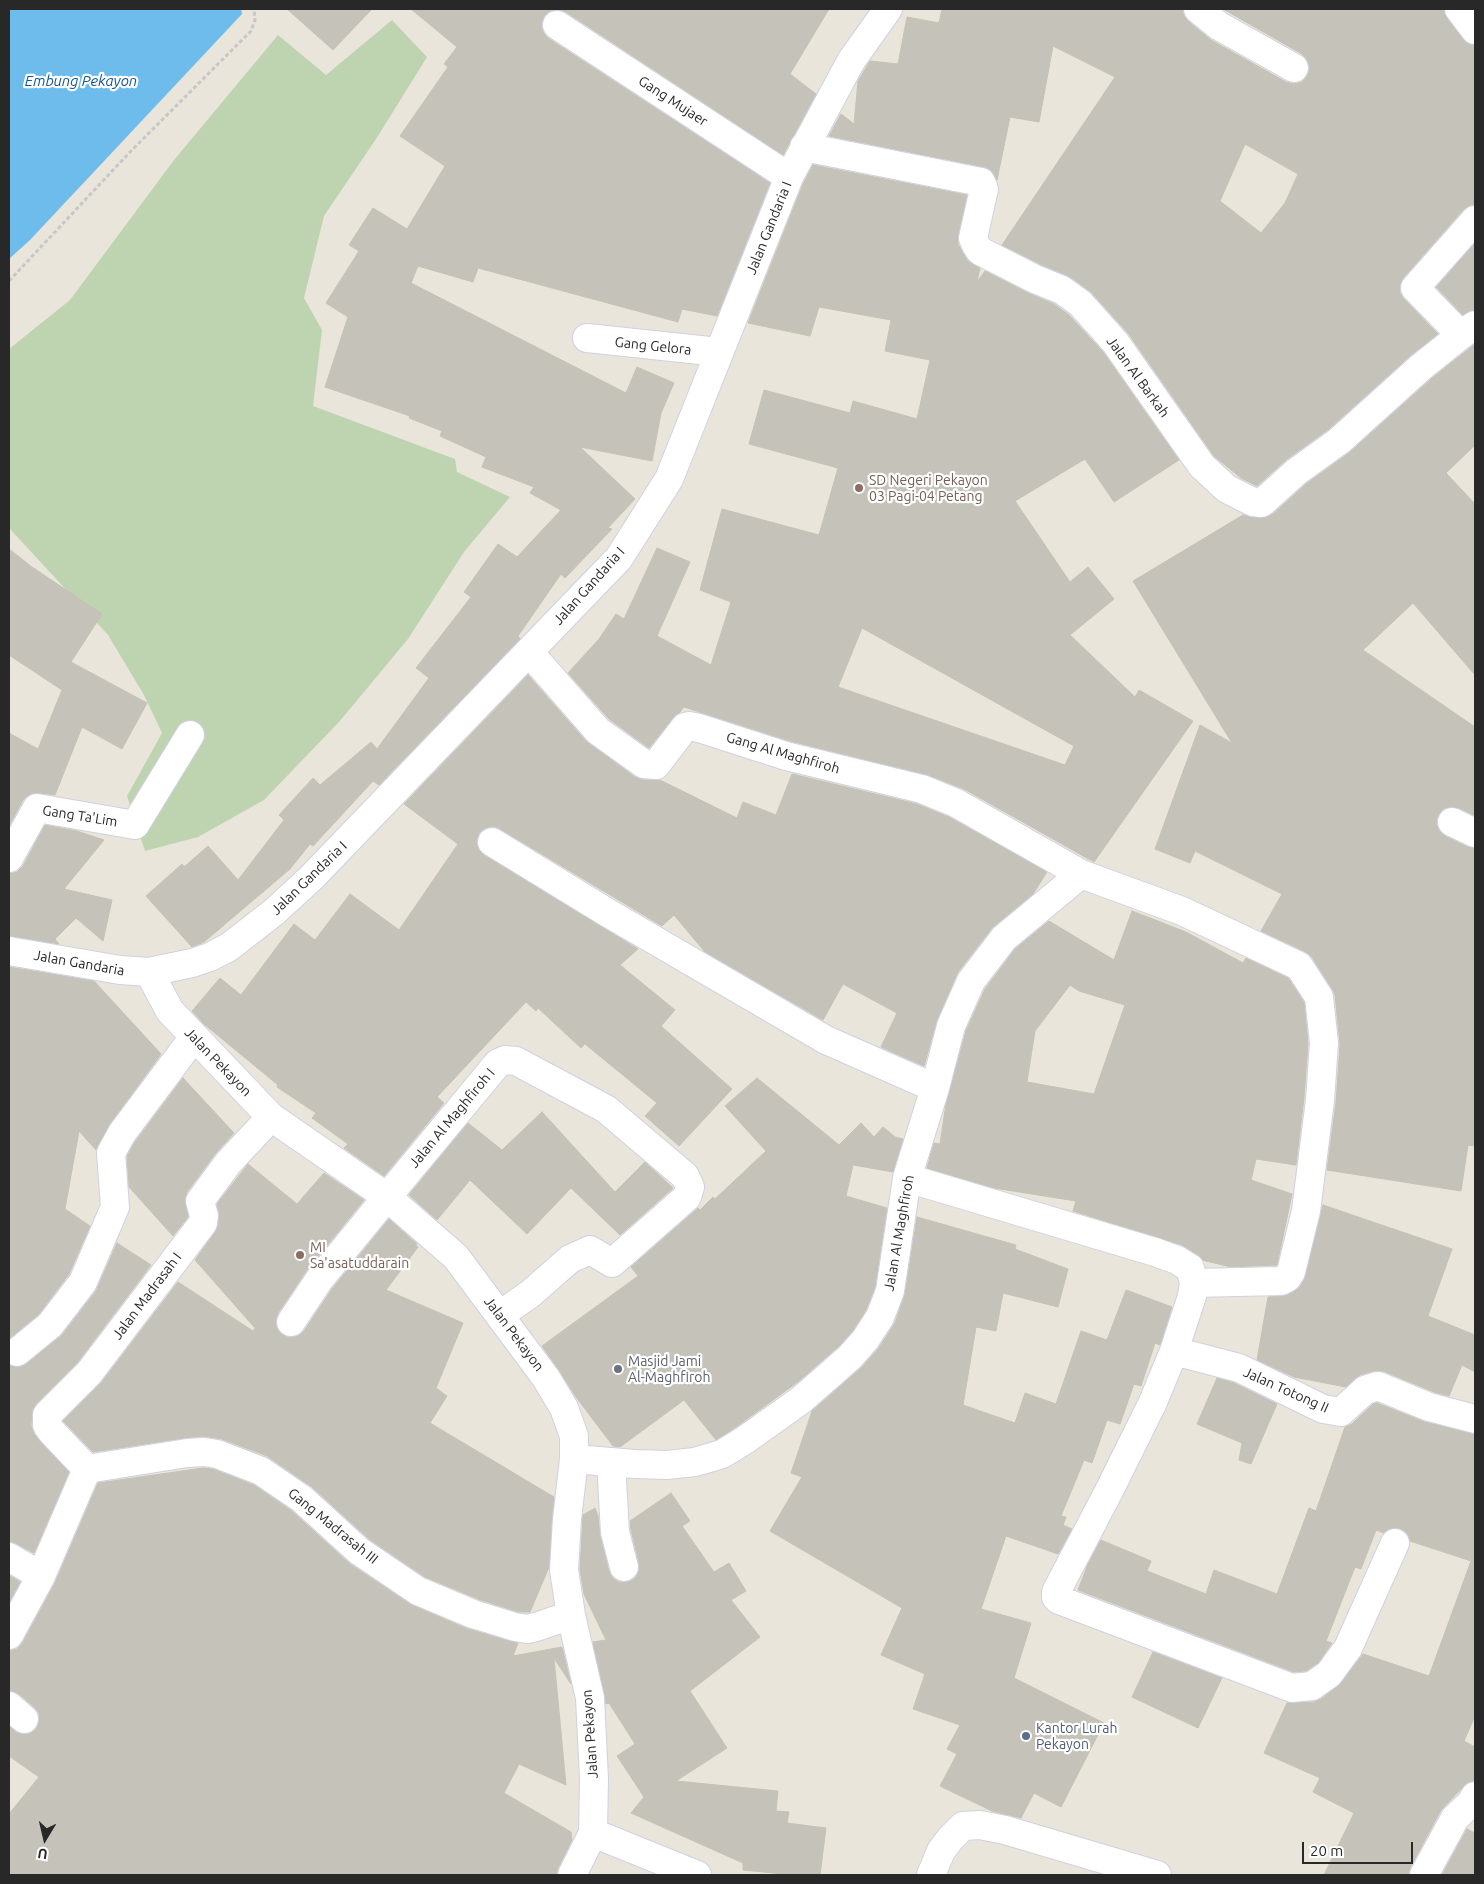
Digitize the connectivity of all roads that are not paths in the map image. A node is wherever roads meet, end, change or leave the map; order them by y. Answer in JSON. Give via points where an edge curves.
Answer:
{"nodes":[{"id":1,"x":888,"y":9,"type":"edge"},
{"id":2,"x":1198,"y":9,"type":"edge"},
{"id":3,"x":1459,"y":9,"type":"edge"},
{"id":4,"x":557,"y":25,"type":"dead end"},
{"id":5,"x":1475,"y":30,"type":"edge"},
{"id":6,"x":1294,"y":68,"type":"dead end"},
{"id":7,"x":804,"y":147,"type":"junction"},
{"id":8,"x":789,"y":177,"type":"junction"},
{"id":9,"x":1475,"y":220,"type":"edge"},
{"id":10,"x":1468,"y":330,"type":"edge"},
{"id":11,"x":587,"y":338,"type":"dead end"},
{"id":12,"x":720,"y":352,"type":"junction"},
{"id":13,"x":529,"y":652,"type":"junction"},
{"id":14,"x":190,"y":734,"type":"dead end"},
{"id":15,"x":492,"y":842,"type":"dead end"},
{"id":16,"x":9,"y":858,"type":"edge"},
{"id":17,"x":1081,"y":874,"type":"junction"},
{"id":18,"x":9,"y":951,"type":"edge"},
{"id":19,"x":149,"y":972,"type":"junction"},
{"id":20,"x":194,"y":1036,"type":"junction"},
{"id":21,"x":935,"y":1088,"type":"junction"},
{"id":22,"x":270,"y":1117,"type":"junction"},
{"id":23,"x":906,"y":1178,"type":"junction"},
{"id":24,"x":387,"y":1197,"type":"junction"},
{"id":25,"x":1194,"y":1282,"type":"junction"},
{"id":26,"x":500,"y":1315,"type":"junction"},
{"id":27,"x":291,"y":1322,"type":"dead end"},
{"id":28,"x":1174,"y":1351,"type":"junction"},
{"id":29,"x":17,"y":1352,"type":"dead end"},
{"id":30,"x":1475,"y":1419,"type":"edge"},
{"id":31,"x":574,"y":1459,"type":"junction"},
{"id":32,"x":611,"y":1462,"type":"junction"},
{"id":33,"x":87,"y":1469,"type":"junction"},
{"id":34,"x":1395,"y":1543,"type":"dead end"},
{"id":35,"x":9,"y":1557,"type":"edge"},
{"id":36,"x":624,"y":1567,"type":"dead end"},
{"id":37,"x":41,"y":1576,"type":"junction"},
{"id":38,"x":571,"y":1615,"type":"junction"},
{"id":39,"x":9,"y":1634,"type":"edge"},
{"id":40,"x":1475,"y":1796,"type":"edge"},
{"id":41,"x":592,"y":1833,"type":"junction"},
{"id":42,"x":572,"y":1875,"type":"edge"},
{"id":43,"x":697,"y":1875,"type":"edge"},
{"id":44,"x":931,"y":1875,"type":"edge"},
{"id":45,"x":1157,"y":1875,"type":"edge"},
{"id":46,"x":1424,"y":1875,"type":"edge"}],
"edges":[{"from":1,"to":7,"type":"street","name":"Jalan Gandaria I","via":[[851,60]]},
{"from":2,"to":6,"type":"street","via":[[1219,26]]},
{"from":3,"to":5,"type":"street"},
{"from":4,"to":8,"type":"street","name":"Gang Mujaer"},
{"from":7,"to":8,"type":"street","name":"Jalan Gandaria I"},
{"from":7,"to":10,"type":"street","name":"Jalan Al Barkah","via":[[981,182],[984,189],[974,238],[980,250],[1062,290],[1080,303],[1115,342],[1202,466],[1226,489],[1253,502],[1264,501],[1296,472],[1339,441],[1420,366]]},
{"from":8,"to":12,"type":"street","name":"Jalan Gandaria I"},
{"from":9,"to":10,"type":"street","via":[[1415,288]]},
{"from":11,"to":12,"type":"street","name":"Gang Gelora"},
{"from":12,"to":13,"type":"street","name":"Jalan Gandaria I","via":[[669,479],[619,558]]},
{"from":13,"to":17,"type":"street","name":"Gang Al Maghfiroh","via":[[598,731],[644,764],[656,764],[685,727],[700,728],[786,756],[922,788],[956,803]]},
{"from":13,"to":19,"type":"street","name":"Jalan Gandaria I","via":[[312,878],[274,912],[229,947],[210,957]]},
{"from":14,"to":16,"type":"street","name":"Gang Ta'Lim","via":[[135,825],[37,808]]},
{"from":15,"to":21,"type":"street","via":[[826,1040]]},
{"from":17,"to":21,"type":"street","name":"Jalan Al Maghfiroh","via":[[1004,938],[971,981],[951,1026]]},
{"from":17,"to":25,"type":"street","via":[[1182,911],[1299,966],[1319,997],[1324,1043],[1320,1100],[1306,1211],[1291,1272],[1281,1281]]},
{"from":18,"to":19,"type":"street","name":"Jalan Gandaria"},
{"from":19,"to":20,"type":"street","name":"Jalan Pekayon","via":[[170,1012]]},
{"from":20,"to":22,"type":"street","name":"Jalan Pekayon"},
{"from":20,"to":29,"type":"street","via":[[122,1133],[112,1153],[115,1207],[83,1282],[50,1325]]},
{"from":21,"to":23,"type":"street","name":"Jalan Al Maghfiroh"},
{"from":22,"to":24,"type":"street","name":"Jalan Pekayon"},
{"from":22,"to":33,"type":"street","name":"Jalan Madrasah I","via":[[228,1163],[200,1201],[203,1222],[89,1373],[48,1415],[47,1425],[51,1431]]},
{"from":23,"to":25,"type":"street","via":[[1177,1260],[1190,1268]]},
{"from":23,"to":32,"type":"street","name":"Jalan Al Maghfiroh","via":[[890,1291],[880,1317],[850,1357],[801,1400],[722,1454],[695,1462],[666,1465]]},
{"from":24,"to":26,"type":"street","name":"Jalan Pekayon","via":[[456,1257]]},
{"from":24,"to":26,"type":"street","name":"Jalan Al Maghfiroh I","via":[[498,1064],[505,1060],[516,1061],[606,1109],[685,1176],[690,1187],[687,1197],[612,1263],[590,1250],[570,1259]]},
{"from":24,"to":27,"type":"street","via":[[319,1280]]},
{"from":25,"to":28,"type":"street"},
{"from":26,"to":31,"type":"street","name":"Jalan Pekayon","via":[[564,1408],[574,1436]]},
{"from":28,"to":30,"type":"street","name":"Jalan Totong II","via":[[1239,1368],[1323,1409],[1341,1412],[1365,1390],[1378,1386],[1429,1407]]},
{"from":28,"to":34,"type":"street","via":[[1119,1472],[1056,1592],[1059,1600],[1292,1688],[1312,1686],[1329,1674],[1348,1648]]},
{"from":31,"to":32,"type":"street","name":"Jalan Al Maghfiroh"},
{"from":31,"to":38,"type":"street","name":"Jalan Pekayon","via":[[564,1546]]},
{"from":32,"to":36,"type":"street","via":[[615,1532]]},
{"from":33,"to":37,"type":"street"},
{"from":33,"to":38,"type":"street","name":"Gang Madrasah III","via":[[187,1453],[217,1454],[261,1471],[302,1499],[360,1551],[418,1591],[473,1614],[521,1628],[536,1627]]},
{"from":35,"to":37,"type":"street"},
{"from":37,"to":39,"type":"street"},
{"from":38,"to":41,"type":"street","name":"Jalan Pekayon","via":[[590,1698],[594,1779]]},
{"from":40,"to":46,"type":"street","via":[[1455,1818]]},
{"from":41,"to":42,"type":"street"},
{"from":41,"to":43,"type":"street"},
{"from":44,"to":45,"type":"street","via":[[950,1839],[963,1826],[980,1825]]}]}
